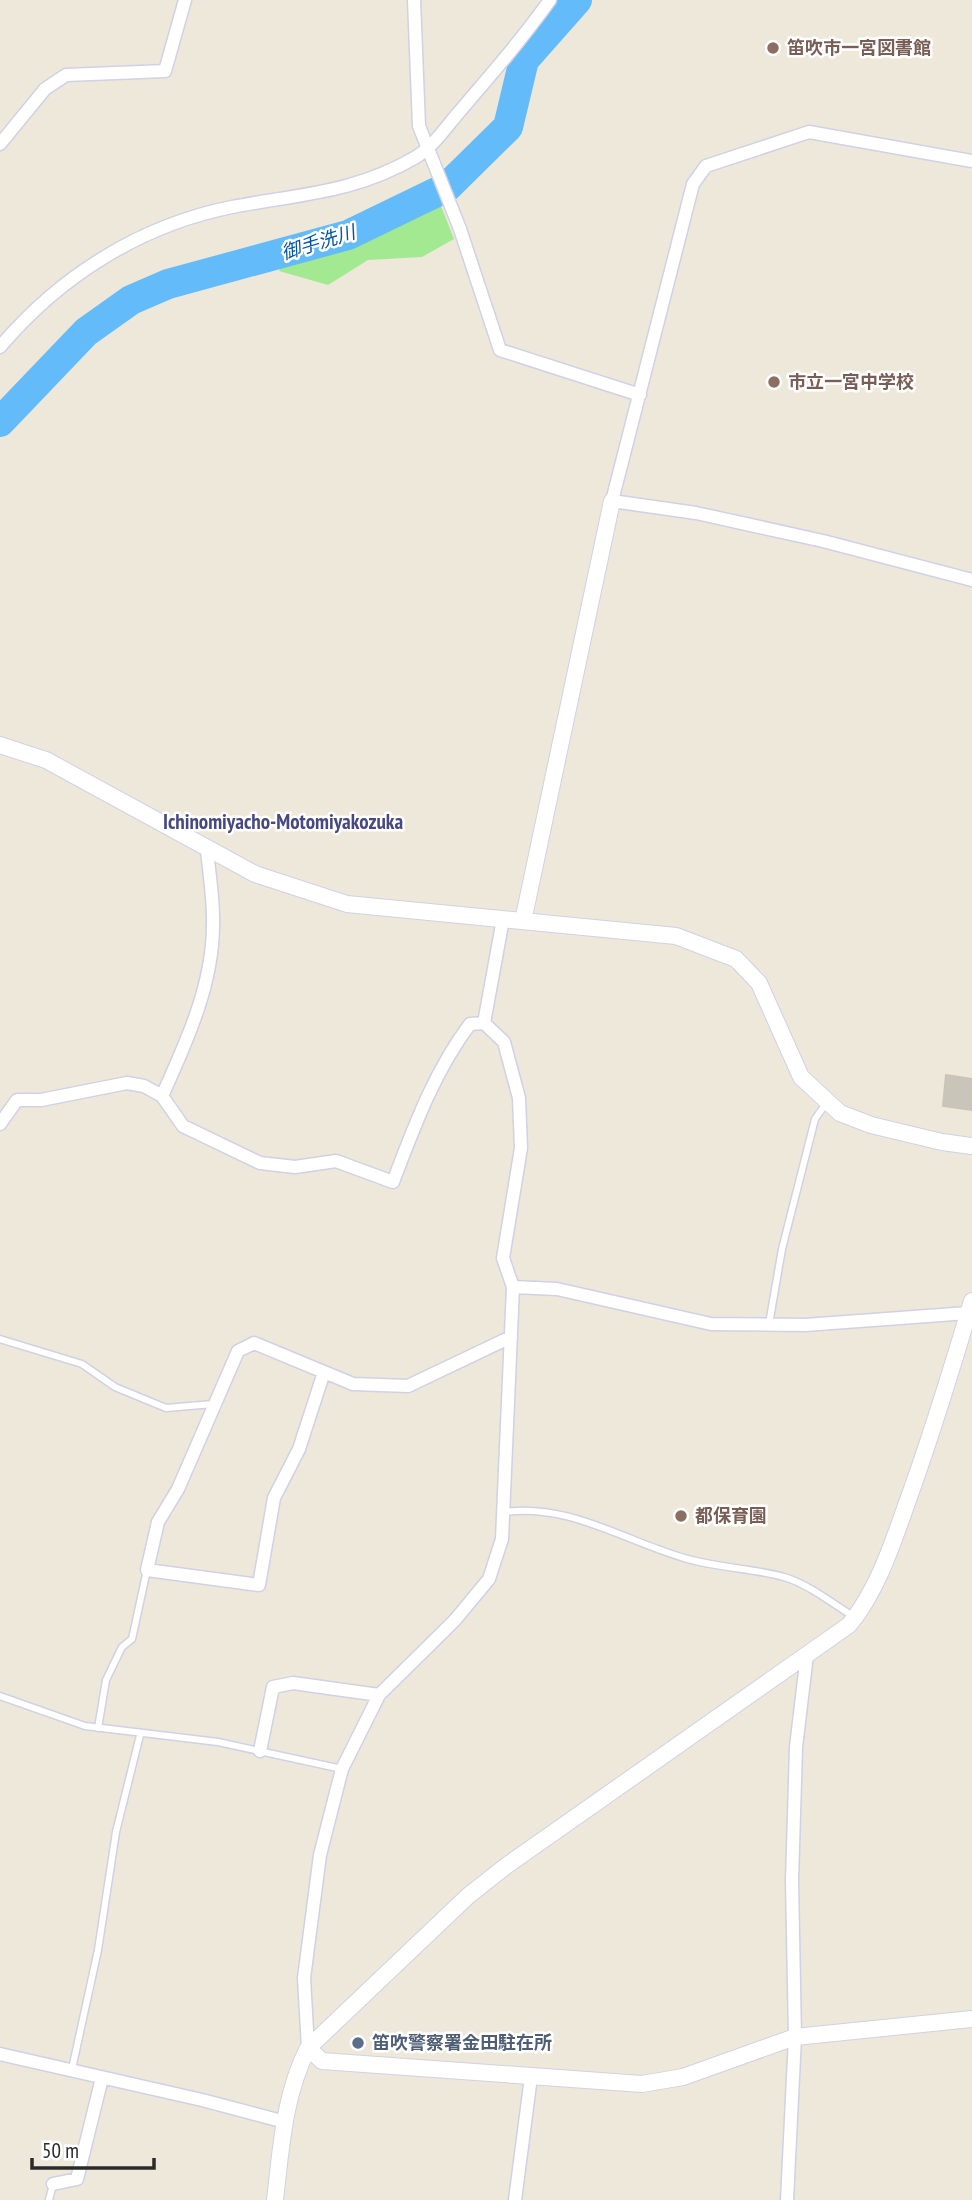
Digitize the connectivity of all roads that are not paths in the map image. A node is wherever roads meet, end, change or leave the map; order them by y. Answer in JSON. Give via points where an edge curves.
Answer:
{"nodes":[{"id":1,"x":185,"y":0,"type":"edge"},
{"id":2,"x":414,"y":0,"type":"edge"},
{"id":3,"x":550,"y":0,"type":"edge"},
{"id":4,"x":0,"y":144,"type":"edge"},
{"id":5,"x":428,"y":148,"type":"junction"},
{"id":6,"x":972,"y":161,"type":"edge"},
{"id":7,"x":0,"y":346,"type":"edge"},
{"id":8,"x":639,"y":395,"type":"junction"},
{"id":9,"x":612,"y":501,"type":"junction"},
{"id":10,"x":972,"y":580,"type":"edge"},
{"id":11,"x":0,"y":745,"type":"edge"},
{"id":12,"x":206,"y":849,"type":"junction"},
{"id":13,"x":503,"y":919,"type":"junction"},
{"id":14,"x":523,"y":921,"type":"junction"},
{"id":15,"x":484,"y":1023,"type":"junction"},
{"id":16,"x":162,"y":1096,"type":"junction"},
{"id":17,"x":827,"y":1102,"type":"junction"},
{"id":18,"x":0,"y":1124,"type":"edge"},
{"id":19,"x":972,"y":1146,"type":"edge"},
{"id":20,"x":513,"y":1287,"type":"junction"},
{"id":21,"x":970,"y":1307,"type":"edge"},
{"id":22,"x":769,"y":1324,"type":"junction"},
{"id":23,"x":511,"y":1337,"type":"junction"},
{"id":24,"x":0,"y":1339,"type":"edge"},
{"id":25,"x":324,"y":1372,"type":"junction"},
{"id":26,"x":215,"y":1404,"type":"junction"},
{"id":27,"x":503,"y":1512,"type":"junction"},
{"id":28,"x":147,"y":1570,"type":"junction"},
{"id":29,"x":855,"y":1618,"type":"junction"},
{"id":30,"x":807,"y":1655,"type":"junction"},
{"id":31,"x":379,"y":1695,"type":"junction"},
{"id":32,"x":0,"y":1696,"type":"edge"},
{"id":33,"x":98,"y":1728,"type":"junction"},
{"id":34,"x":140,"y":1735,"type":"junction"},
{"id":35,"x":260,"y":1751,"type":"junction"},
{"id":36,"x":342,"y":1769,"type":"junction"},
{"id":37,"x":972,"y":2018,"type":"edge"},
{"id":38,"x":795,"y":2036,"type":"junction"},
{"id":39,"x":308,"y":2048,"type":"junction"},
{"id":40,"x":0,"y":2054,"type":"edge"},
{"id":41,"x":72,"y":2069,"type":"junction"},
{"id":42,"x":531,"y":2077,"type":"junction"},
{"id":43,"x":102,"y":2078,"type":"junction"},
{"id":44,"x":285,"y":2122,"type":"junction"},
{"id":45,"x":53,"y":2184,"type":"joint"},
{"id":46,"x":49,"y":2200,"type":"edge"},
{"id":47,"x":275,"y":2200,"type":"edge"},
{"id":48,"x":515,"y":2200,"type":"edge"},
{"id":49,"x":787,"y":2200,"type":"edge"}],
"edges":[{"from":1,"to":4,"type":"street","via":[[164,71],[66,75],[45,89]]},
{"from":2,"to":5,"type":"street","via":[[419,126]]},
{"from":3,"to":5,"type":"street"},
{"from":5,"to":7,"type":"street","via":[[372,180],[317,195],[187,217],[67,280]]},
{"from":5,"to":8,"type":"street","via":[[500,350]]},
{"from":6,"to":8,"type":"street","via":[[809,132],[706,166],[693,184]]},
{"from":8,"to":9,"type":"street"},
{"from":9,"to":10,"type":"street","via":[[696,513]]},
{"from":9,"to":14,"type":"street"},
{"from":11,"to":12,"type":"street","via":[[46,760]]},
{"from":12,"to":13,"type":"street","via":[[254,874],[347,904]]},
{"from":12,"to":16,"type":"street","via":[[214,926],[207,969],[192,1030]]},
{"from":13,"to":14,"type":"street"},
{"from":13,"to":15,"type":"street"},
{"from":14,"to":17,"type":"street","via":[[676,936],[736,958],[759,983],[801,1077]]},
{"from":15,"to":16,"type":"street","via":[[470,1024],[458,1040],[422,1105],[393,1182],[336,1161],[295,1167],[260,1163],[183,1126]]},
{"from":15,"to":20,"type":"street","via":[[504,1042],[519,1098],[521,1148],[503,1258]]},
{"from":16,"to":18,"type":"street","via":[[127,1083],[41,1100],[17,1100]]},
{"from":17,"to":19,"type":"street","via":[[840,1113],[871,1125]]},
{"from":17,"to":22,"type":"lane","via":[[815,1119],[782,1249]]},
{"from":20,"to":22,"type":"street","via":[[557,1289],[710,1324]]},
{"from":20,"to":23,"type":"street"},
{"from":21,"to":22,"type":"street","via":[[805,1325]]},
{"from":21,"to":29,"type":"street","via":[[962,1345],[895,1539]]},
{"from":23,"to":25,"type":"street","via":[[408,1387],[353,1384]]},
{"from":23,"to":27,"type":"street"},
{"from":24,"to":26,"type":"lane","via":[[82,1364],[115,1387],[166,1408]]},
{"from":25,"to":26,"type":"street","via":[[254,1343],[238,1351]]},
{"from":25,"to":28,"type":"street","via":[[299,1449],[274,1498],[259,1585]]},
{"from":26,"to":28,"type":"street","via":[[178,1489],[158,1522]]},
{"from":27,"to":29,"type":"lane","via":[[531,1508],[557,1513],[682,1557],[730,1570],[784,1577]]},
{"from":27,"to":31,"type":"street","via":[[502,1539],[489,1579],[456,1620]]},
{"from":28,"to":33,"type":"lane","via":[[132,1639],[121,1647],[106,1680]]},
{"from":29,"to":30,"type":"street"},
{"from":30,"to":38,"type":"street","via":[[796,1747],[792,1881]]},
{"from":30,"to":39,"type":"street","via":[[487,1881]]},
{"from":31,"to":35,"type":"street","via":[[293,1683],[273,1687]]},
{"from":31,"to":36,"type":"street"},
{"from":32,"to":33,"type":"lane"},
{"from":33,"to":34,"type":"lane"},
{"from":34,"to":35,"type":"lane"},
{"from":34,"to":41,"type":"lane","via":[[116,1832],[98,1950]]},
{"from":35,"to":36,"type":"lane"},
{"from":36,"to":39,"type":"street","via":[[320,1855],[304,1978]]},
{"from":37,"to":38,"type":"street"},
{"from":38,"to":42,"type":"street","via":[[664,2082]]},
{"from":38,"to":49,"type":"street"},
{"from":39,"to":42,"type":"street","via":[[322,2061]]},
{"from":39,"to":44,"type":"street","via":[[296,2072]]},
{"from":40,"to":41,"type":"street"},
{"from":41,"to":43,"type":"street"},
{"from":42,"to":48,"type":"street"},
{"from":43,"to":44,"type":"street"},
{"from":43,"to":45,"type":"street","via":[[77,2179]]},
{"from":44,"to":47,"type":"street"},
{"from":45,"to":46,"type":"lane"}]}
